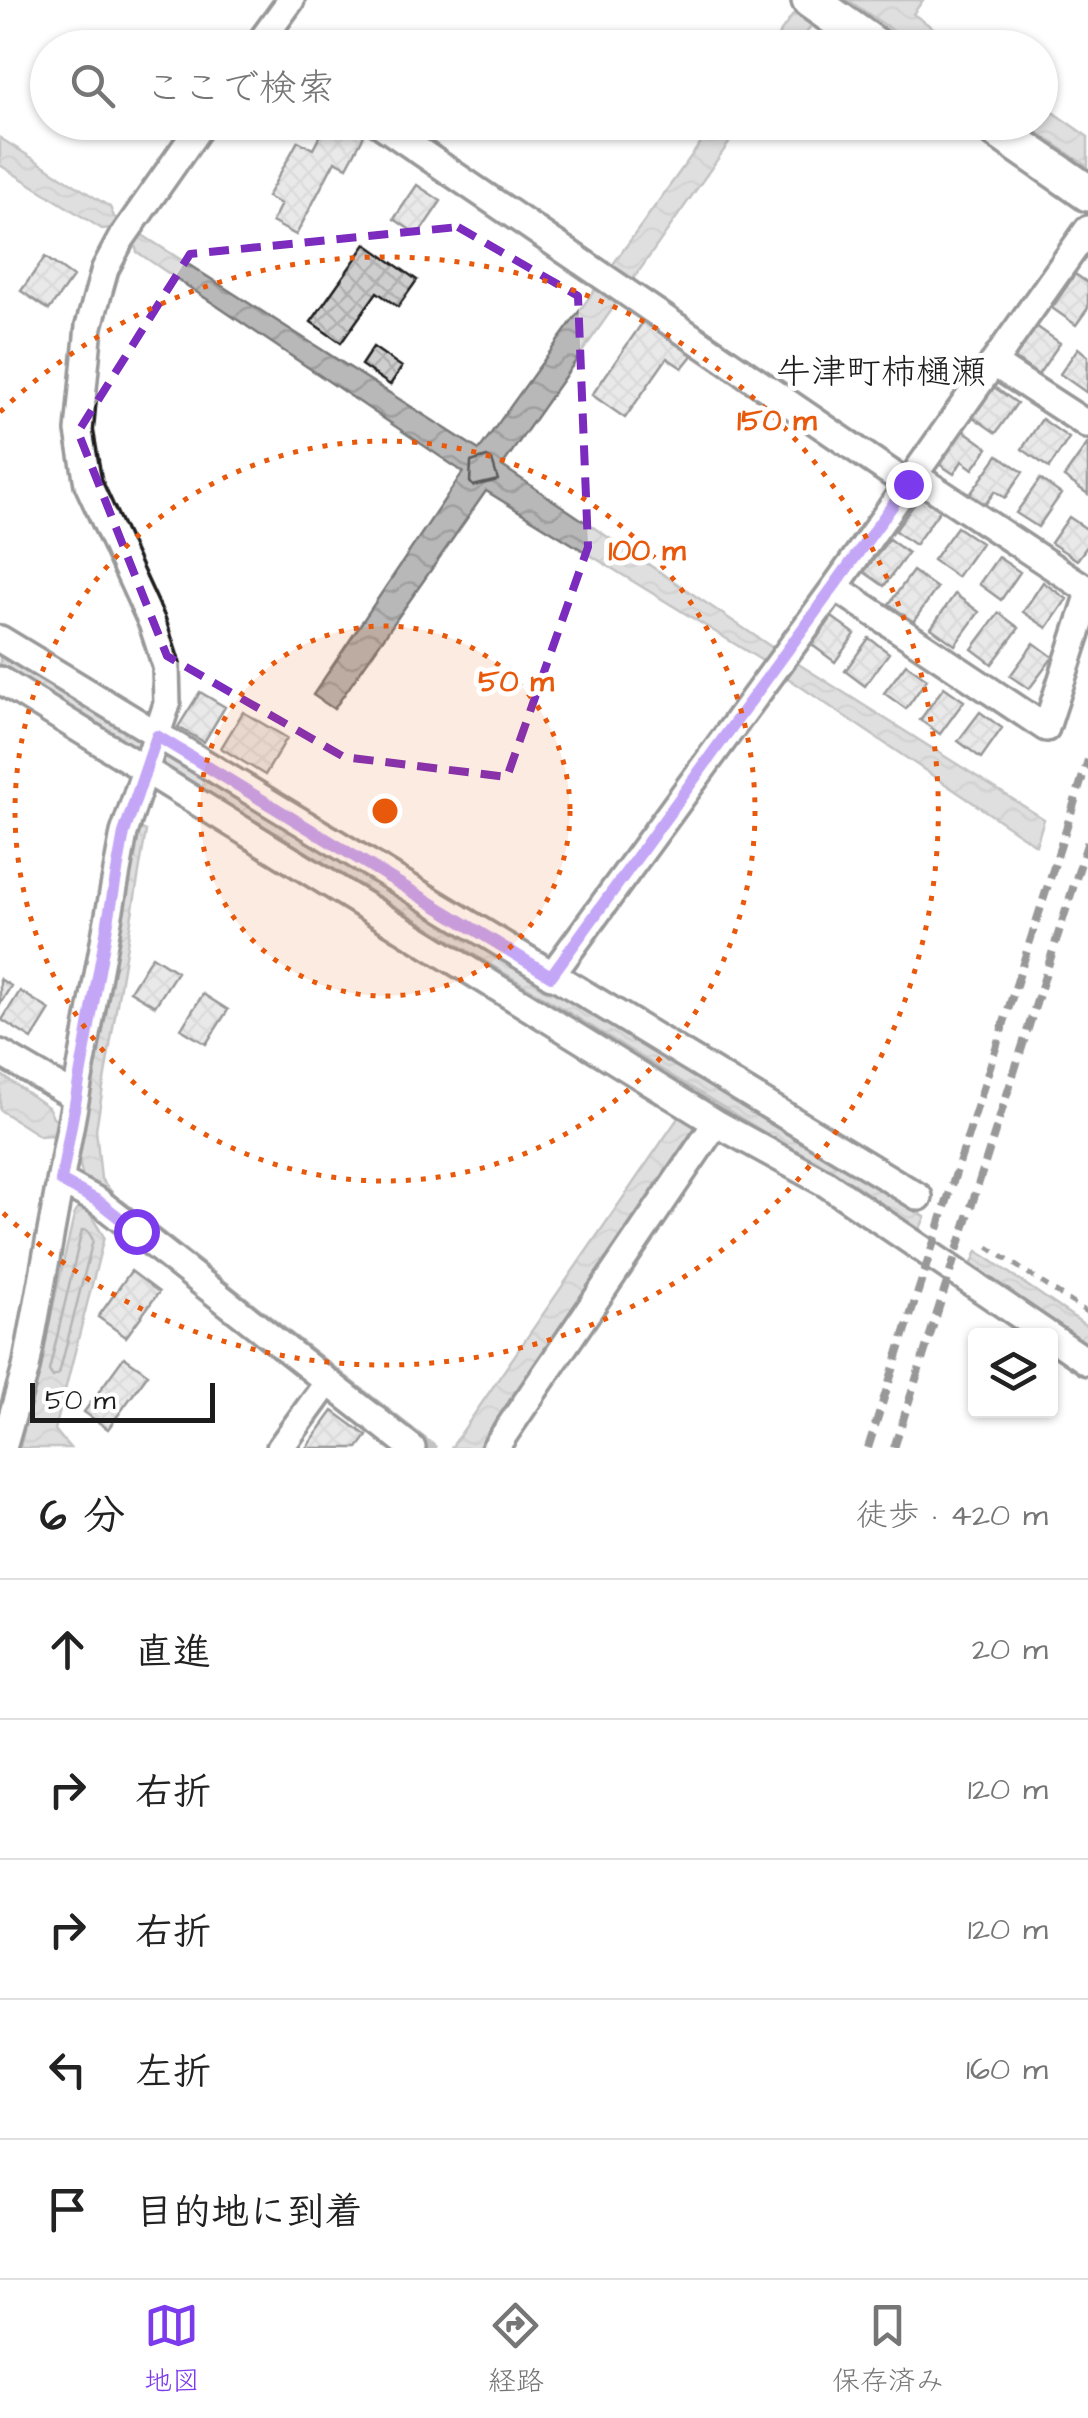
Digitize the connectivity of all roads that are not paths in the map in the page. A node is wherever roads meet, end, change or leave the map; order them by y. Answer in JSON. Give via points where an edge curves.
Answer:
{"nodes":[{"id":1,"x":291,"y":0,"type":"edge"},
{"id":2,"x":810,"y":0,"type":"edge"},
{"id":3,"x":271,"y":30,"type":"edge"},
{"id":4,"x":852,"y":30,"type":"edge"},
{"id":5,"x":189,"y":140,"type":"edge"},
{"id":6,"x":403,"y":140,"type":"edge"},
{"id":7,"x":1012,"y":140,"type":"edge"},
{"id":8,"x":1088,"y":193,"type":"edge"},
{"id":9,"x":1088,"y":229,"type":"edge"},
{"id":10,"x":993,"y":363,"type":"junction"},
{"id":11,"x":1088,"y":426,"type":"edge"},
{"id":12,"x":911,"y":479,"type":"junction"},
{"id":13,"x":835,"y":587,"type":"junction"},
{"id":14,"x":1088,"y":590,"type":"edge"},
{"id":15,"x":1088,"y":599,"type":"edge"},
{"id":16,"x":0,"y":639,"type":"edge"},
{"id":17,"x":0,"y":680,"type":"edge"},
{"id":18,"x":157,"y":736,"type":"junction"},
{"id":19,"x":145,"y":770,"type":"junction"},
{"id":20,"x":551,"y":976,"type":"junction"},
{"id":21,"x":0,"y":1053,"type":"edge"},
{"id":22,"x":74,"y":1096,"type":"junction"},
{"id":23,"x":716,"y":1122,"type":"junction"},
{"id":24,"x":76,"y":1182,"type":"junction"},
{"id":25,"x":919,"y":1197,"type":"dead end"},
{"id":26,"x":1038,"y":1328,"type":"edge"},
{"id":27,"x":1058,"y":1341,"type":"edge"},
{"id":28,"x":1088,"y":1362,"type":"edge"},
{"id":29,"x":328,"y":1382,"type":"junction"},
{"id":30,"x":2,"y":1448,"type":"edge"},
{"id":31,"x":280,"y":1448,"type":"edge"},
{"id":32,"x":412,"y":1448,"type":"edge"},
{"id":33,"x":495,"y":1448,"type":"edge"}],
"edges":[{"from":1,"to":3,"type":"street"},
{"from":2,"to":4,"type":"street"},
{"from":5,"to":18,"type":"street","via":[[105,270],[88,326],[80,431],[88,484],[166,666],[167,704]]},
{"from":6,"to":12,"type":"street"},
{"from":7,"to":8,"type":"street"},
{"from":9,"to":10,"type":"street"},
{"from":10,"to":11,"type":"street"},
{"from":10,"to":12,"type":"street"},
{"from":12,"to":13,"type":"street"},
{"from":12,"to":14,"type":"street"},
{"from":13,"to":15,"type":"street","via":[[1046,728]]},
{"from":13,"to":20,"type":"street"},
{"from":16,"to":18,"type":"street"},
{"from":17,"to":19,"type":"street"},
{"from":18,"to":19,"type":"street"},
{"from":18,"to":20,"type":"street"},
{"from":19,"to":22,"type":"street","via":[[124,833]]},
{"from":19,"to":23,"type":"street"},
{"from":20,"to":25,"type":"street"},
{"from":21,"to":22,"type":"street"},
{"from":22,"to":24,"type":"street"},
{"from":23,"to":26,"type":"street","via":[[825,1183]]},
{"from":23,"to":33,"type":"street"},
{"from":24,"to":29,"type":"street"},
{"from":24,"to":30,"type":"street"},
{"from":27,"to":28,"type":"street"},
{"from":29,"to":31,"type":"street"},
{"from":29,"to":32,"type":"street"}]}
